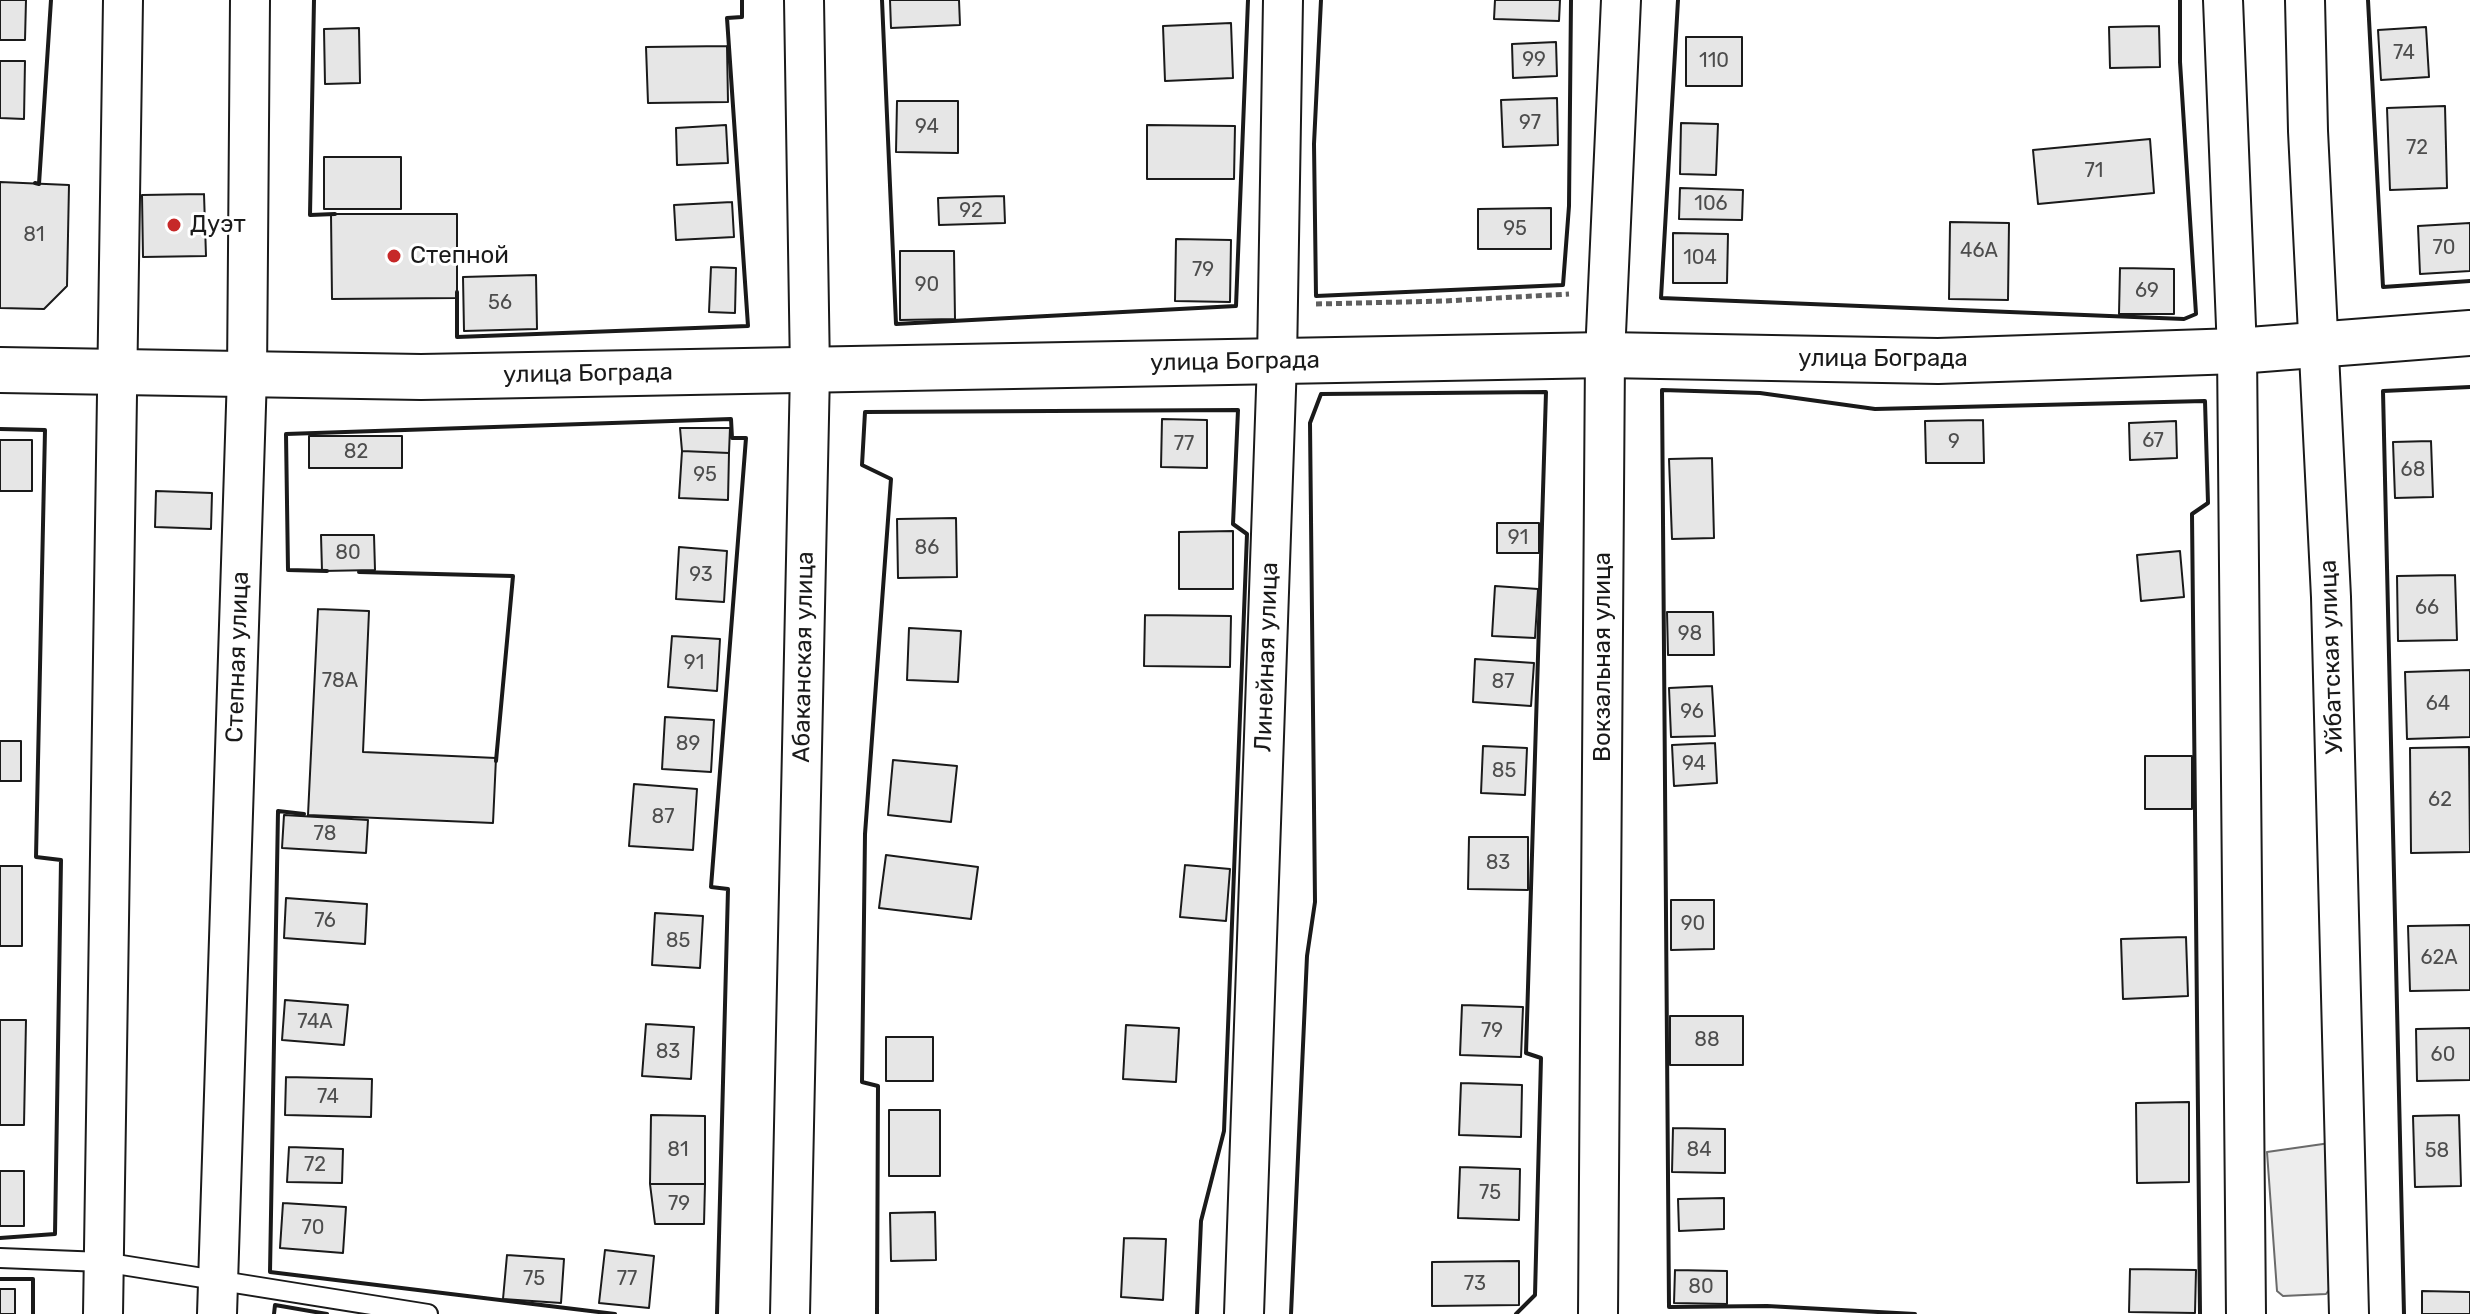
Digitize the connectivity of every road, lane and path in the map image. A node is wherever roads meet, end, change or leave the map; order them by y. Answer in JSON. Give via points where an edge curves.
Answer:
{"nodes":[{"id":1,"x":123,"y":0,"type":"edge"},
{"id":2,"x":250,"y":0,"type":"edge"},
{"id":3,"x":804,"y":0,"type":"edge"},
{"id":4,"x":1283,"y":0,"type":"edge"},
{"id":5,"x":1621,"y":0,"type":"edge"},
{"id":6,"x":2223,"y":0,"type":"edge"},
{"id":7,"x":2305,"y":0,"type":"edge"},
{"id":8,"x":1608,"y":289,"type":"junction"},
{"id":9,"x":1279,"y":305,"type":"junction"},
{"id":10,"x":2470,"y":333,"type":"edge"},
{"id":11,"x":2320,"y":344,"type":"junction"},
{"id":12,"x":2237,"y":351,"type":"junction"},
{"id":13,"x":1605,"y":355,"type":"junction"},
{"id":14,"x":1277,"y":361,"type":"junction"},
{"id":15,"x":0,"y":370,"type":"edge"},
{"id":16,"x":810,"y":371,"type":"junction"},
{"id":17,"x":119,"y":373,"type":"junction"},
{"id":18,"x":247,"y":375,"type":"junction"},
{"id":19,"x":0,"y":1258,"type":"edge"},
{"id":20,"x":103,"y":1262,"type":"junction"},
{"id":21,"x":218,"y":1297,"type":"edge"},
{"id":22,"x":103,"y":1314,"type":"edge"},
{"id":23,"x":428,"y":1314,"type":"edge"},
{"id":24,"x":790,"y":1314,"type":"edge"},
{"id":25,"x":1244,"y":1314,"type":"edge"},
{"id":26,"x":1598,"y":1314,"type":"edge"},
{"id":27,"x":2246,"y":1314,"type":"edge"},
{"id":28,"x":2349,"y":1314,"type":"edge"}],
"edges":[{"from":1,"to":17,"type":"street"},
{"from":2,"to":18,"type":"street","name":"Степная улица"},
{"from":3,"to":16,"type":"street","name":"Абаканская улица"},
{"from":4,"to":9,"type":"street","name":"Линейная улица"},
{"from":5,"to":8,"type":"street","name":"Вокзальная улица"},
{"from":6,"to":12,"type":"street"},
{"from":7,"to":11,"type":"street","name":"Уйбатская улица"},
{"from":8,"to":9,"type":"path","via":[[1550,296]]},
{"from":8,"to":13,"type":"street","name":"Вокзальная улица"},
{"from":9,"to":14,"type":"street","name":"Линейная улица"},
{"from":10,"to":11,"type":"main road","name":"улица Бограда"},
{"from":11,"to":12,"type":"main road","name":"улица Бограда"},
{"from":11,"to":28,"type":"street","name":"Уйбатская улица"},
{"from":12,"to":13,"type":"main road","name":"улица Бограда","via":[[1938,361]]},
{"from":12,"to":27,"type":"street"},
{"from":13,"to":14,"type":"main road","name":"улица Бограда"},
{"from":13,"to":26,"type":"street","name":"Вокзальная улица"},
{"from":14,"to":16,"type":"main road","name":"улица Бограда"},
{"from":14,"to":25,"type":"street","name":"Линейная улица"},
{"from":15,"to":17,"type":"main road","name":"улица Бограда"},
{"from":16,"to":18,"type":"main road","name":"улица Бограда"},
{"from":16,"to":24,"type":"street","name":"Абаканская улица"},
{"from":17,"to":18,"type":"main road","name":"улица Бограда"},
{"from":17,"to":20,"type":"street"},
{"from":18,"to":21,"type":"street","name":"Степная улица"},
{"from":19,"to":20,"type":"lane"},
{"from":20,"to":21,"type":"lane"},
{"from":20,"to":22,"type":"street"},
{"from":21,"to":23,"type":"lane"}]}
